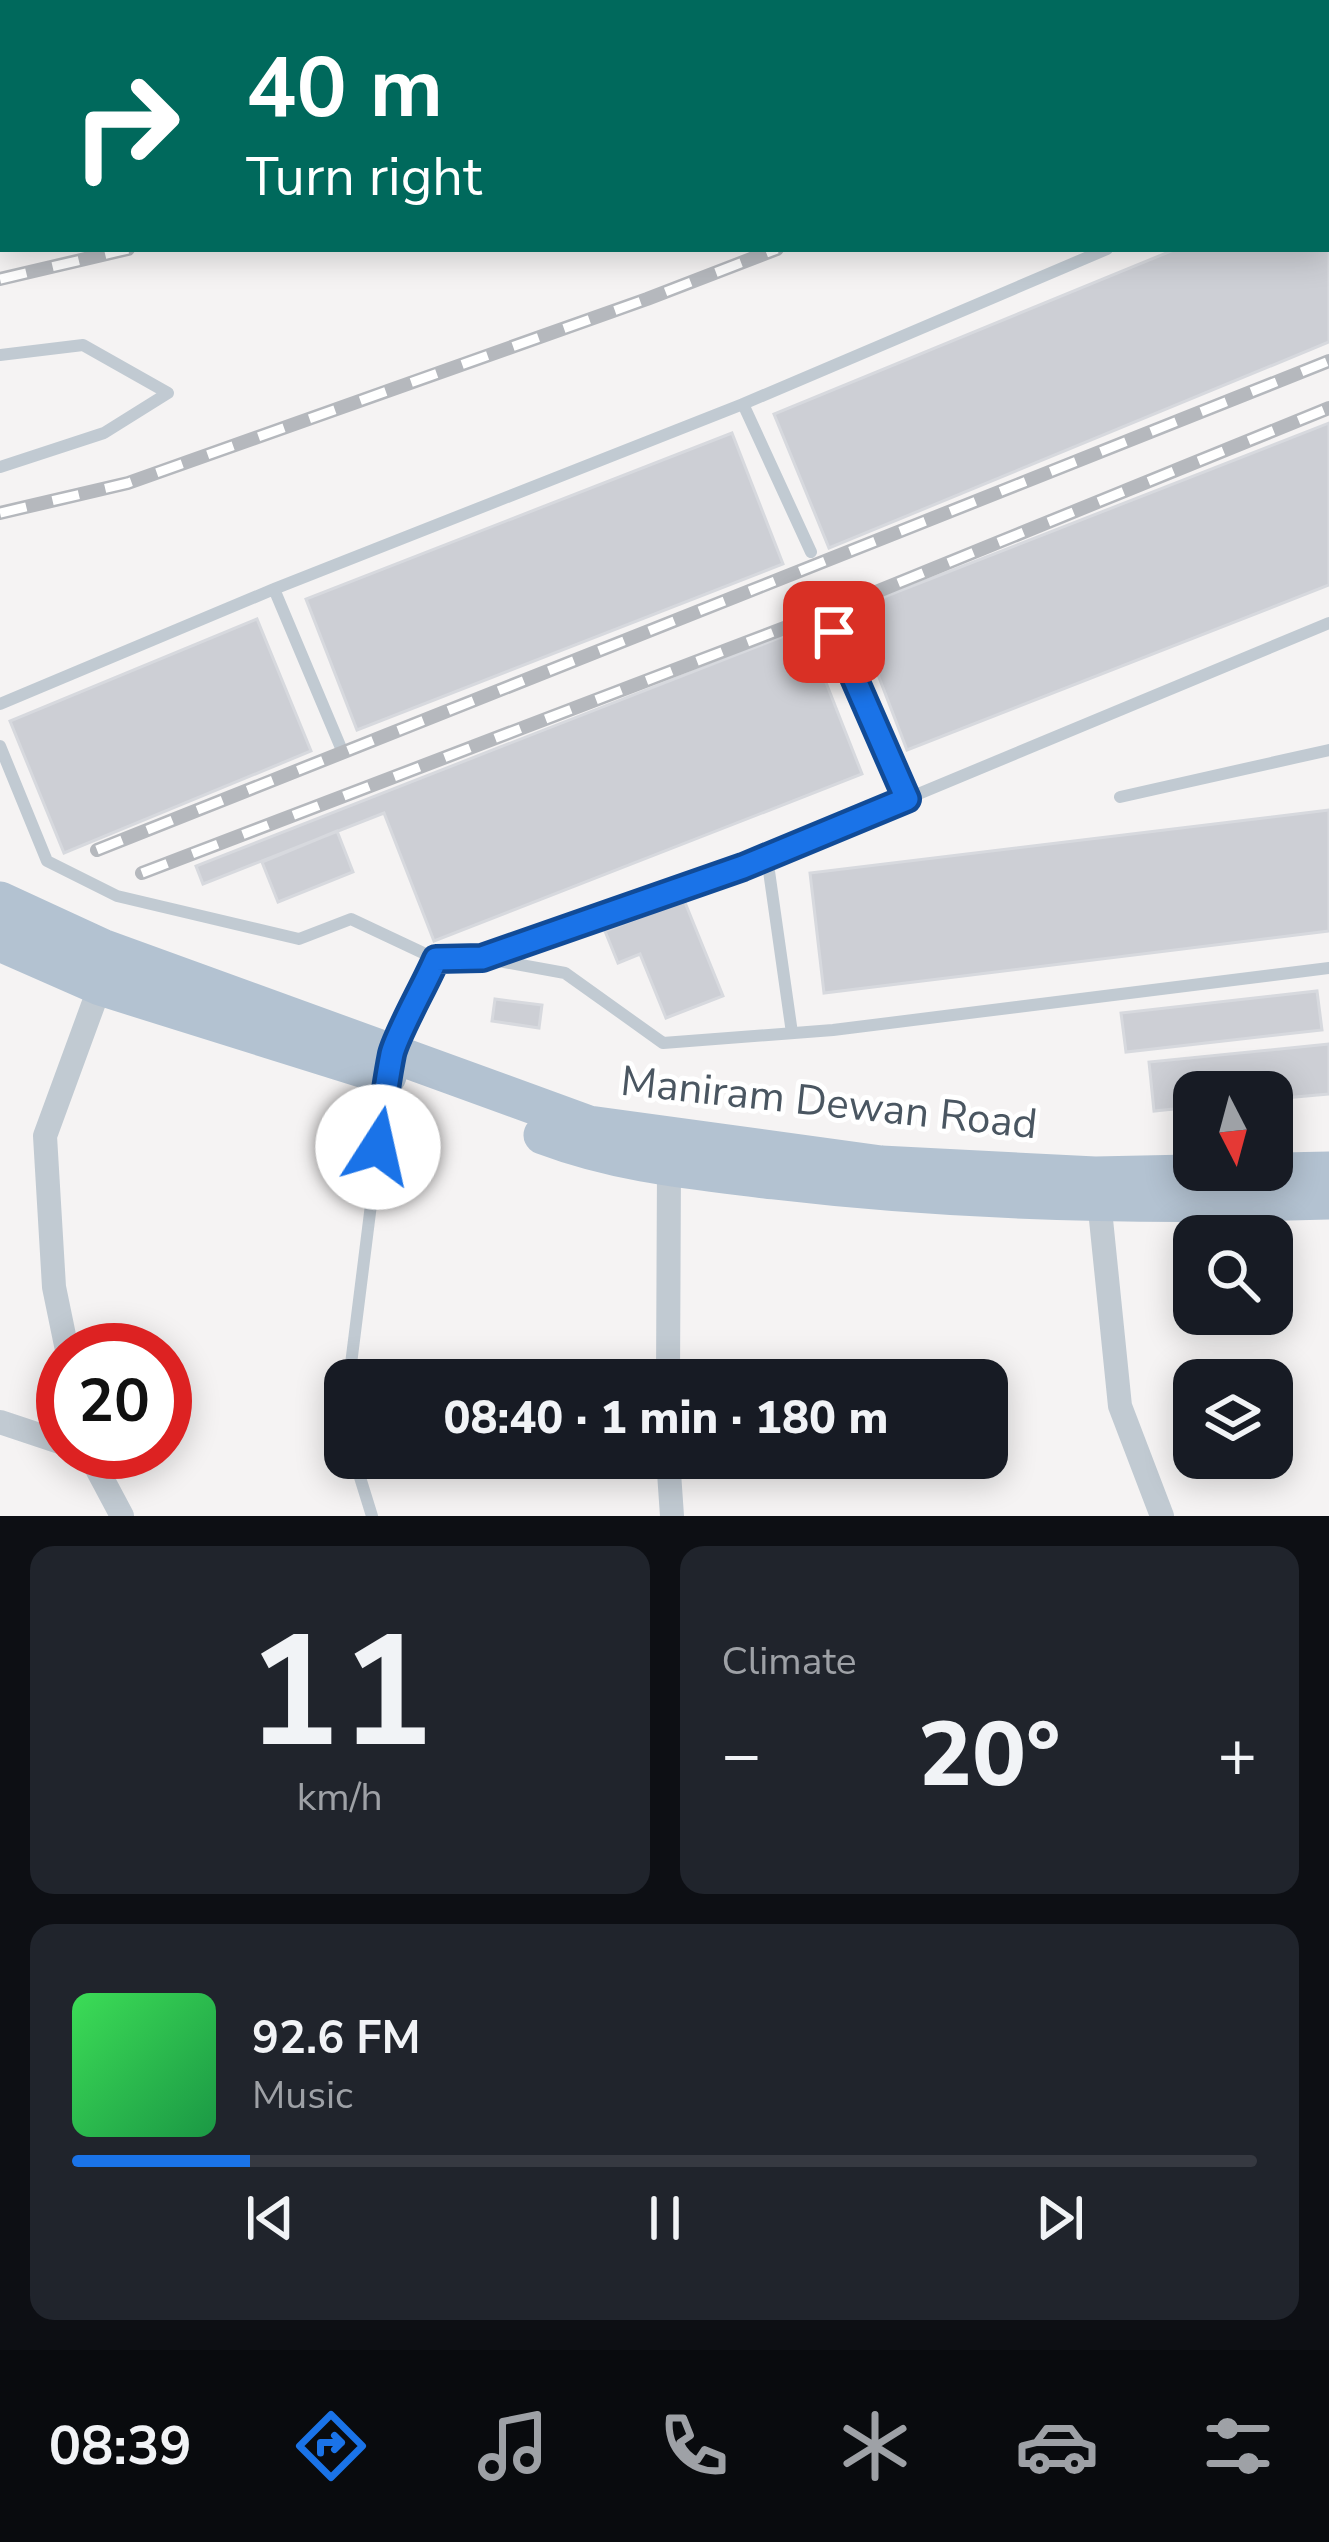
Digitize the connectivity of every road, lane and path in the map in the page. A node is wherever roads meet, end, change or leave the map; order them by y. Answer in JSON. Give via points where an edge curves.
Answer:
{"nodes":[{"id":1,"x":1100,"y":252,"type":"edge"},
{"id":2,"x":0,"y":355,"type":"edge"},
{"id":3,"x":743,"y":404,"type":"junction"},
{"id":4,"x":0,"y":467,"type":"edge"},
{"id":5,"x":812,"y":552,"type":"dead end"},
{"id":6,"x":274,"y":589,"type":"junction"},
{"id":7,"x":1329,"y":623,"type":"edge"},
{"id":8,"x":834,"y":632,"type":"dead end"},
{"id":9,"x":0,"y":704,"type":"edge"},
{"id":10,"x":0,"y":746,"type":"edge"},
{"id":11,"x":341,"y":748,"type":"dead end"},
{"id":12,"x":1329,"y":750,"type":"edge"},
{"id":13,"x":1120,"y":797,"type":"dead end"},
{"id":14,"x":907,"y":799,"type":"junction"},
{"id":15,"x":766,"y":857,"type":"junction"},
{"id":16,"x":0,"y":901,"type":"edge"},
{"id":17,"x":0,"y":942,"type":"edge"},
{"id":18,"x":482,"y":958,"type":"junction"},
{"id":19,"x":436,"y":959,"type":"junction"},
{"id":20,"x":1329,"y":968,"type":"edge"},
{"id":21,"x":100,"y":986,"type":"junction"},
{"id":22,"x":792,"y":1034,"type":"junction"},
{"id":23,"x":392,"y":1064,"type":"junction"},
{"id":24,"x":669,"y":1167,"type":"junction"},
{"id":25,"x":1329,"y":1171,"type":"edge"},
{"id":26,"x":1098,"y":1191,"type":"junction"},
{"id":27,"x":1329,"y":1200,"type":"edge"},
{"id":28,"x":61,"y":1323,"type":"edge"},
{"id":29,"x":352,"y":1359,"type":"edge"},
{"id":30,"x":668,"y":1359,"type":"edge"},
{"id":31,"x":0,"y":1422,"type":"edge"},
{"id":32,"x":36,"y":1434,"type":"edge"},
{"id":33,"x":102,"y":1479,"type":"edge"},
{"id":34,"x":361,"y":1479,"type":"edge"},
{"id":35,"x":669,"y":1479,"type":"edge"},
{"id":36,"x":122,"y":1516,"type":"edge"},
{"id":37,"x":372,"y":1516,"type":"edge"},
{"id":38,"x":672,"y":1516,"type":"edge"},
{"id":39,"x":1162,"y":1516,"type":"edge"}],
"edges":[{"from":1,"to":3,"type":"lane"},
{"from":2,"to":4,"type":"lane","via":[[83,345],[168,393],[104,433]]},
{"from":3,"to":5,"type":"lane"},
{"from":3,"to":6,"type":"lane"},
{"from":6,"to":9,"type":"lane"},
{"from":6,"to":11,"type":"lane"},
{"from":7,"to":14,"type":"lane"},
{"from":8,"to":14,"type":"lane"},
{"from":10,"to":19,"type":"lane","via":[[47,861],[117,896],[298,939],[351,919]]},
{"from":12,"to":13,"type":"lane"},
{"from":14,"to":15,"type":"lane"},
{"from":15,"to":18,"type":"lane"},
{"from":15,"to":22,"type":"lane"},
{"from":16,"to":23,"type":"main road","name":"Maniram Dewan Road"},
{"from":17,"to":21,"type":"main road","name":"Maniram Dewan Road"},
{"from":18,"to":19,"type":"lane"},
{"from":18,"to":22,"type":"lane","via":[[565,973],[663,1043]]},
{"from":19,"to":23,"type":"lane"},
{"from":20,"to":22,"type":"lane"},
{"from":21,"to":23,"type":"main road","name":"Maniram Dewan Road"},
{"from":21,"to":28,"type":"street","via":[[46,1136]]},
{"from":23,"to":24,"type":"main road","name":"Maniram Dewan Road","via":[[594,1154]]},
{"from":23,"to":26,"type":"main road","name":"Maniram Dewan Road","via":[[589,1126]]},
{"from":23,"to":29,"type":"lane"},
{"from":24,"to":26,"type":"main road","name":"Maniram Dewan Road","via":[[886,1193]]},
{"from":24,"to":30,"type":"street"},
{"from":25,"to":26,"type":"main road","name":"Maniram Dewan Road"},
{"from":26,"to":27,"type":"main road","name":"Maniram Dewan Road"},
{"from":26,"to":39,"type":"street","via":[[1120,1406]]},
{"from":31,"to":32,"type":"street"},
{"from":33,"to":36,"type":"street"},
{"from":34,"to":37,"type":"lane"},
{"from":35,"to":38,"type":"street"}]}
